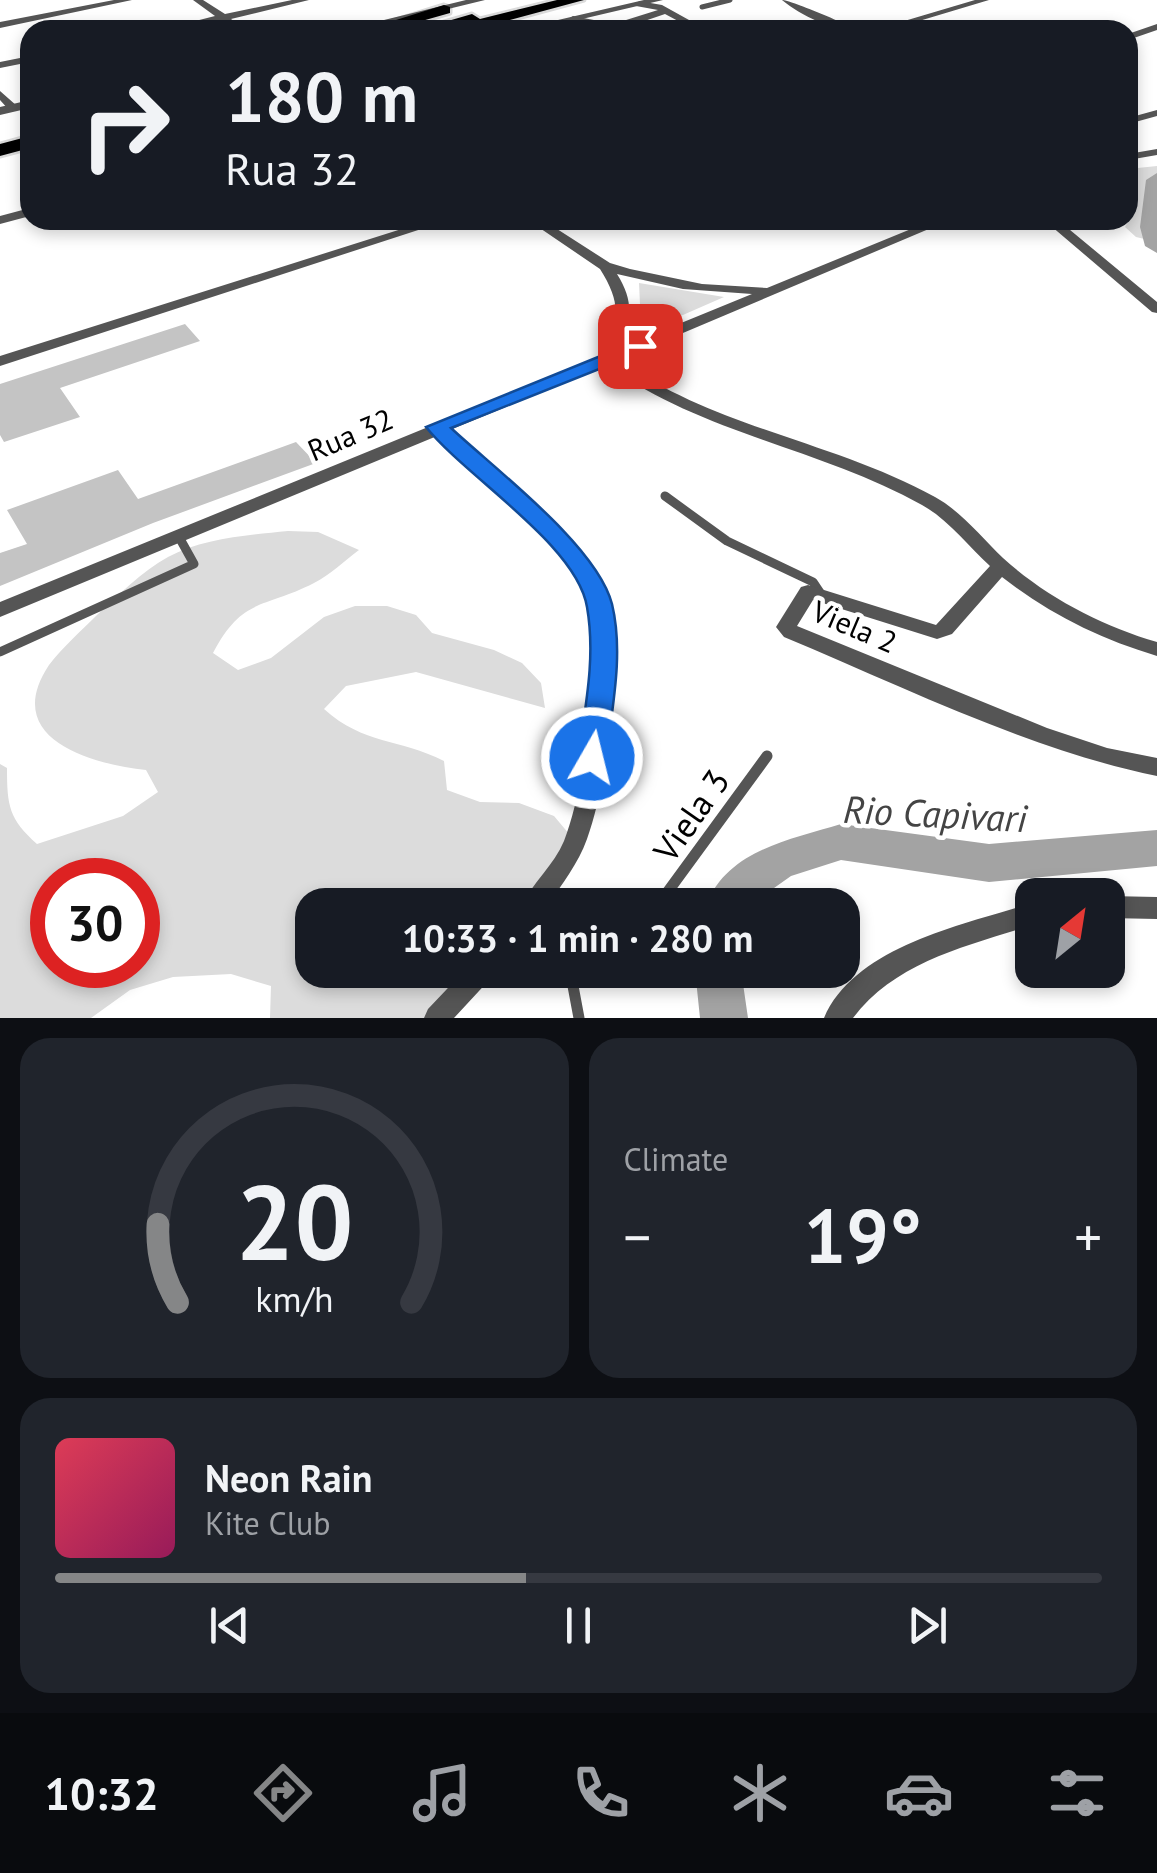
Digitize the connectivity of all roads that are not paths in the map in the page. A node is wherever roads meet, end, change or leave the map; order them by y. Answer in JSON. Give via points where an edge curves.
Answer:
{"nodes":[{"id":1,"x":128,"y":0,"type":"edge"},
{"id":2,"x":197,"y":0,"type":"edge"},
{"id":3,"x":305,"y":0,"type":"edge"},
{"id":4,"x":481,"y":0,"type":"edge"},
{"id":5,"x":548,"y":0,"type":"edge"},
{"id":6,"x":574,"y":0,"type":"edge"},
{"id":7,"x":601,"y":0,"type":"edge"},
{"id":8,"x":658,"y":0,"type":"edge"},
{"id":9,"x":672,"y":0,"type":"edge"},
{"id":10,"x":730,"y":0,"type":"edge"},
{"id":11,"x":770,"y":0,"type":"edge"},
{"id":12,"x":786,"y":0,"type":"edge"},
{"id":13,"x":985,"y":0,"type":"edge"},
{"id":14,"x":629,"y":4,"type":"edge"},
{"id":15,"x":702,"y":7,"type":"dead end"},
{"id":16,"x":666,"y":11,"type":"junction"},
{"id":17,"x":806,"y":13,"type":"junction"},
{"id":18,"x":224,"y":17,"type":"junction"},
{"id":19,"x":573,"y":19,"type":"junction"},
{"id":20,"x":30,"y":20,"type":"edge"},
{"id":21,"x":210,"y":20,"type":"edge"},
{"id":22,"x":228,"y":20,"type":"edge"},
{"id":23,"x":392,"y":20,"type":"edge"},
{"id":24,"x":408,"y":20,"type":"edge"},
{"id":25,"x":466,"y":20,"type":"edge"},
{"id":26,"x":493,"y":20,"type":"edge"},
{"id":27,"x":568,"y":20,"type":"edge"},
{"id":28,"x":579,"y":20,"type":"edge"},
{"id":29,"x":637,"y":20,"type":"edge"},
{"id":30,"x":683,"y":20,"type":"edge"},
{"id":31,"x":825,"y":20,"type":"edge"},
{"id":32,"x":914,"y":20,"type":"edge"},
{"id":33,"x":0,"y":94,"type":"edge"},
{"id":34,"x":7,"y":110,"type":"edge"},
{"id":35,"x":412,"y":230,"type":"edge"},
{"id":36,"x":550,"y":230,"type":"edge"},
{"id":37,"x":920,"y":230,"type":"edge"},
{"id":38,"x":1062,"y":230,"type":"edge"},
{"id":39,"x":606,"y":266,"type":"junction"},
{"id":40,"x":776,"y":289,"type":"junction"},
{"id":41,"x":1157,"y":308,"type":"edge"},
{"id":42,"x":608,"y":359,"type":"junction"},
{"id":43,"x":0,"y":362,"type":"edge"},
{"id":44,"x":436,"y":427,"type":"junction"},
{"id":45,"x":665,"y":496,"type":"dead end"},
{"id":46,"x":179,"y":537,"type":"junction"},
{"id":47,"x":1001,"y":566,"type":"junction"},
{"id":48,"x":821,"y":594,"type":"junction"},
{"id":49,"x":0,"y":610,"type":"edge"},
{"id":50,"x":1157,"y":648,"type":"edge"},
{"id":51,"x":0,"y":652,"type":"edge"},
{"id":52,"x":767,"y":756,"type":"dead end"},
{"id":53,"x":1157,"y":767,"type":"edge"},
{"id":54,"x":545,"y":888,"type":"edge"},
{"id":55,"x":670,"y":888,"type":"edge"},
{"id":56,"x":1125,"y":907,"type":"edge"},
{"id":57,"x":1157,"y":908,"type":"edge"},
{"id":58,"x":1015,"y":919,"type":"edge"},
{"id":59,"x":465,"y":988,"type":"edge"},
{"id":60,"x":574,"y":988,"type":"edge"},
{"id":61,"x":437,"y":1018,"type":"edge"},
{"id":62,"x":580,"y":1018,"type":"edge"},
{"id":63,"x":837,"y":1018,"type":"edge"}],
"edges":[{"from":1,"to":20,"type":"street"},
{"from":2,"to":18,"type":"street"},
{"from":3,"to":18,"type":"street"},
{"from":4,"to":23,"type":"street"},
{"from":4,"to":24,"type":"highway"},
{"from":5,"to":25,"type":"highway"},
{"from":6,"to":26,"type":"highway"},
{"from":7,"to":14,"type":"street"},
{"from":8,"to":14,"type":"street"},
{"from":9,"to":16,"type":"street"},
{"from":10,"to":15,"type":"lane"},
{"from":11,"to":17,"type":"street"},
{"from":12,"to":17,"type":"street"},
{"from":13,"to":32,"type":"street"},
{"from":14,"to":16,"type":"street"},
{"from":14,"to":19,"type":"street"},
{"from":16,"to":29,"type":"street"},
{"from":16,"to":30,"type":"street"},
{"from":17,"to":31,"type":"street"},
{"from":18,"to":21,"type":"street"},
{"from":18,"to":22,"type":"street"},
{"from":19,"to":27,"type":"street"},
{"from":19,"to":28,"type":"street"},
{"from":33,"to":34,"type":"street"},
{"from":35,"to":43,"type":"street"},
{"from":36,"to":39,"type":"street"},
{"from":37,"to":40,"type":"street","name":"Rua 32"},
{"from":38,"to":41,"type":"street"},
{"from":39,"to":40,"type":"street","via":[[670,286]]},
{"from":39,"to":42,"type":"street","via":[[626,300]]},
{"from":40,"to":42,"type":"street","name":"Rua 32"},
{"from":42,"to":44,"type":"street","name":"Rua 32"},
{"from":42,"to":47,"type":"street","via":[[666,398],[932,502]]},
{"from":44,"to":46,"type":"street","name":"Rua 32"},
{"from":44,"to":54,"type":"street","via":[[554,536],[586,571],[599,603],[605,656],[587,790],[575,842]]},
{"from":45,"to":48,"type":"lane","via":[[727,540],[813,582]]},
{"from":46,"to":49,"type":"street","name":"Rua 32"},
{"from":46,"to":51,"type":"lane","via":[[194,564]]},
{"from":47,"to":48,"type":"street","name":"Viela 2","via":[[937,632]]},
{"from":47,"to":50,"type":"street","via":[[1094,625]]},
{"from":48,"to":53,"type":"street","name":"Viela 2","via":[[803,595],[788,631],[1039,734],[1106,758]]},
{"from":52,"to":55,"type":"lane","name":"Viela 3"},
{"from":56,"to":57,"type":"street"},
{"from":58,"to":63,"type":"street","via":[[917,951],[861,987]]},
{"from":59,"to":61,"type":"street"},
{"from":60,"to":62,"type":"lane"}]}
